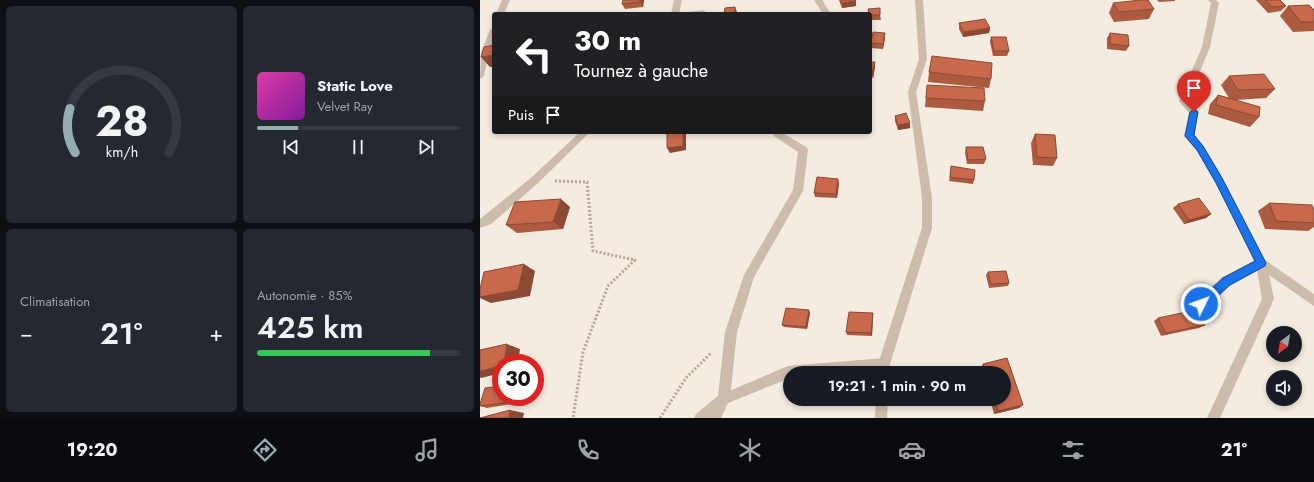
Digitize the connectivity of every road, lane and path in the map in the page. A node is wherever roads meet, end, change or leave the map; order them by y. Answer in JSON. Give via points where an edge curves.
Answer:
{"nodes":[{"id":1,"x":506,"y":0,"type":"edge"},
{"id":2,"x":678,"y":0,"type":"edge"},
{"id":3,"x":818,"y":0,"type":"edge"},
{"id":4,"x":919,"y":0,"type":"edge"},
{"id":5,"x":1212,"y":0,"type":"edge"},
{"id":6,"x":501,"y":12,"type":"edge"},
{"id":7,"x":675,"y":12,"type":"edge"},
{"id":8,"x":826,"y":12,"type":"edge"},
{"id":9,"x":492,"y":35,"type":"edge"},
{"id":10,"x":480,"y":76,"type":"edge"},
{"id":11,"x":584,"y":134,"type":"edge"},
{"id":12,"x":777,"y":134,"type":"edge"},
{"id":13,"x":535,"y":180,"type":"junction"},
{"id":14,"x":480,"y":224,"type":"edge"},
{"id":15,"x":1261,"y":263,"type":"junction"},
{"id":16,"x":1314,"y":301,"type":"edge"},
{"id":17,"x":1201,"y":304,"type":"dead end"},
{"id":18,"x":731,"y":332,"type":"junction"},
{"id":19,"x":885,"y":366,"type":"edge"},
{"id":20,"x":783,"y":374,"type":"edge"},
{"id":21,"x":724,"y":399,"type":"junction"},
{"id":22,"x":882,"y":406,"type":"edge"},
{"id":23,"x":573,"y":418,"type":"edge"},
{"id":24,"x":660,"y":418,"type":"edge"},
{"id":25,"x":700,"y":418,"type":"edge"},
{"id":26,"x":714,"y":418,"type":"edge"},
{"id":27,"x":882,"y":418,"type":"edge"},
{"id":28,"x":1213,"y":418,"type":"edge"}],
"edges":[{"from":1,"to":6,"type":"street"},
{"from":2,"to":7,"type":"street"},
{"from":3,"to":8,"type":"street"},
{"from":4,"to":19,"type":"street","via":[[923,59],[912,92],[927,198],[927,228]]},
{"from":5,"to":15,"type":"street","via":[[1215,3],[1206,47],[1183,101],[1194,112],[1190,136],[1219,180]]},
{"from":9,"to":10,"type":"street"},
{"from":11,"to":13,"type":"street"},
{"from":12,"to":18,"type":"street","via":[[803,150],[798,191],[750,275]]},
{"from":13,"to":14,"type":"street","via":[[487,221]]},
{"from":13,"to":23,"type":"path","via":[[587,182],[593,251],[635,260],[608,286],[584,352]]},
{"from":15,"to":16,"type":"street"},
{"from":15,"to":17,"type":"street","via":[[1226,281]]},
{"from":15,"to":28,"type":"street","via":[[1268,299]]},
{"from":18,"to":21,"type":"street"},
{"from":18,"to":24,"type":"path","via":[[686,378]]},
{"from":20,"to":21,"type":"street"},
{"from":21,"to":25,"type":"street"},
{"from":21,"to":26,"type":"street"},
{"from":22,"to":27,"type":"street"}]}
